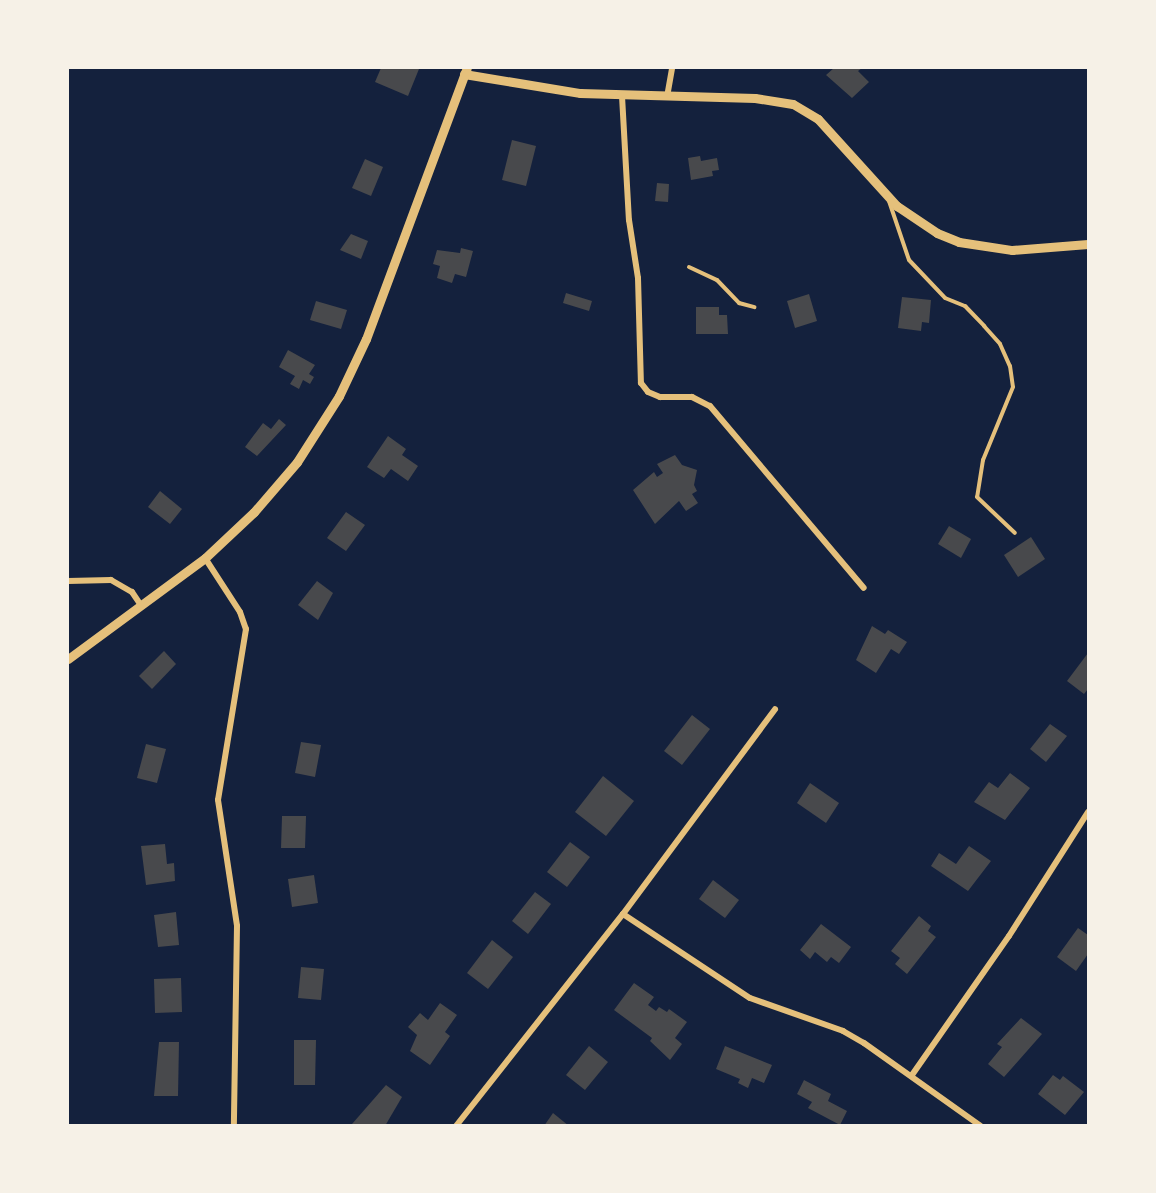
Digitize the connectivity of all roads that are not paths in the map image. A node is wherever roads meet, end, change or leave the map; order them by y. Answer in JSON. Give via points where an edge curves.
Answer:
{"nodes":[{"id":1,"x":672,"y":68,"type":"edge"},
{"id":2,"x":466,"y":71,"type":"edge"},
{"id":3,"x":622,"y":96,"type":"junction"},
{"id":4,"x":667,"y":98,"type":"junction"},
{"id":5,"x":887,"y":197,"type":"junction"},
{"id":6,"x":1089,"y":244,"type":"edge"},
{"id":7,"x":689,"y":267,"type":"dead end"},
{"id":8,"x":754,"y":307,"type":"dead end"},
{"id":9,"x":1015,"y":533,"type":"dead end"},
{"id":10,"x":205,"y":558,"type":"junction"},
{"id":11,"x":68,"y":581,"type":"edge"},
{"id":12,"x":864,"y":588,"type":"dead end"},
{"id":13,"x":140,"y":604,"type":"junction"},
{"id":14,"x":68,"y":659,"type":"edge"},
{"id":15,"x":775,"y":709,"type":"dead end"},
{"id":16,"x":1089,"y":812,"type":"edge"},
{"id":17,"x":623,"y":914,"type":"junction"},
{"id":18,"x":912,"y":1075,"type":"junction"},
{"id":19,"x":234,"y":1125,"type":"edge"},
{"id":20,"x":456,"y":1125,"type":"edge"},
{"id":21,"x":981,"y":1125,"type":"edge"}],
"edges":[{"from":1,"to":4,"type":"street"},
{"from":2,"to":3,"type":"street","via":[[520,86]]},
{"from":2,"to":10,"type":"street","via":[[383,295],[339,396],[297,462],[254,512]]},
{"from":3,"to":4,"type":"street"},
{"from":3,"to":12,"type":"street","via":[[629,220],[638,278],[641,382],[654,395],[692,397],[710,406]]},
{"from":4,"to":5,"type":"street","via":[[756,98],[805,110],[835,137]]},
{"from":5,"to":6,"type":"street","via":[[916,221],[959,242],[1012,250]]},
{"from":5,"to":9,"type":"lane","via":[[909,260],[945,298],[965,306],[1000,344],[1010,366],[1014,387],[983,460],[977,497]]},
{"from":7,"to":8,"type":"lane","via":[[717,280],[739,303]]},
{"from":10,"to":13,"type":"street"},
{"from":10,"to":19,"type":"street","via":[[240,612],[246,629],[218,800],[237,926]]},
{"from":11,"to":13,"type":"street","via":[[111,580],[132,592]]},
{"from":13,"to":14,"type":"street"},
{"from":15,"to":17,"type":"street"},
{"from":16,"to":18,"type":"street"},
{"from":17,"to":18,"type":"street","via":[[740,992],[843,1031]]},
{"from":17,"to":20,"type":"street"},
{"from":18,"to":21,"type":"street"}]}
